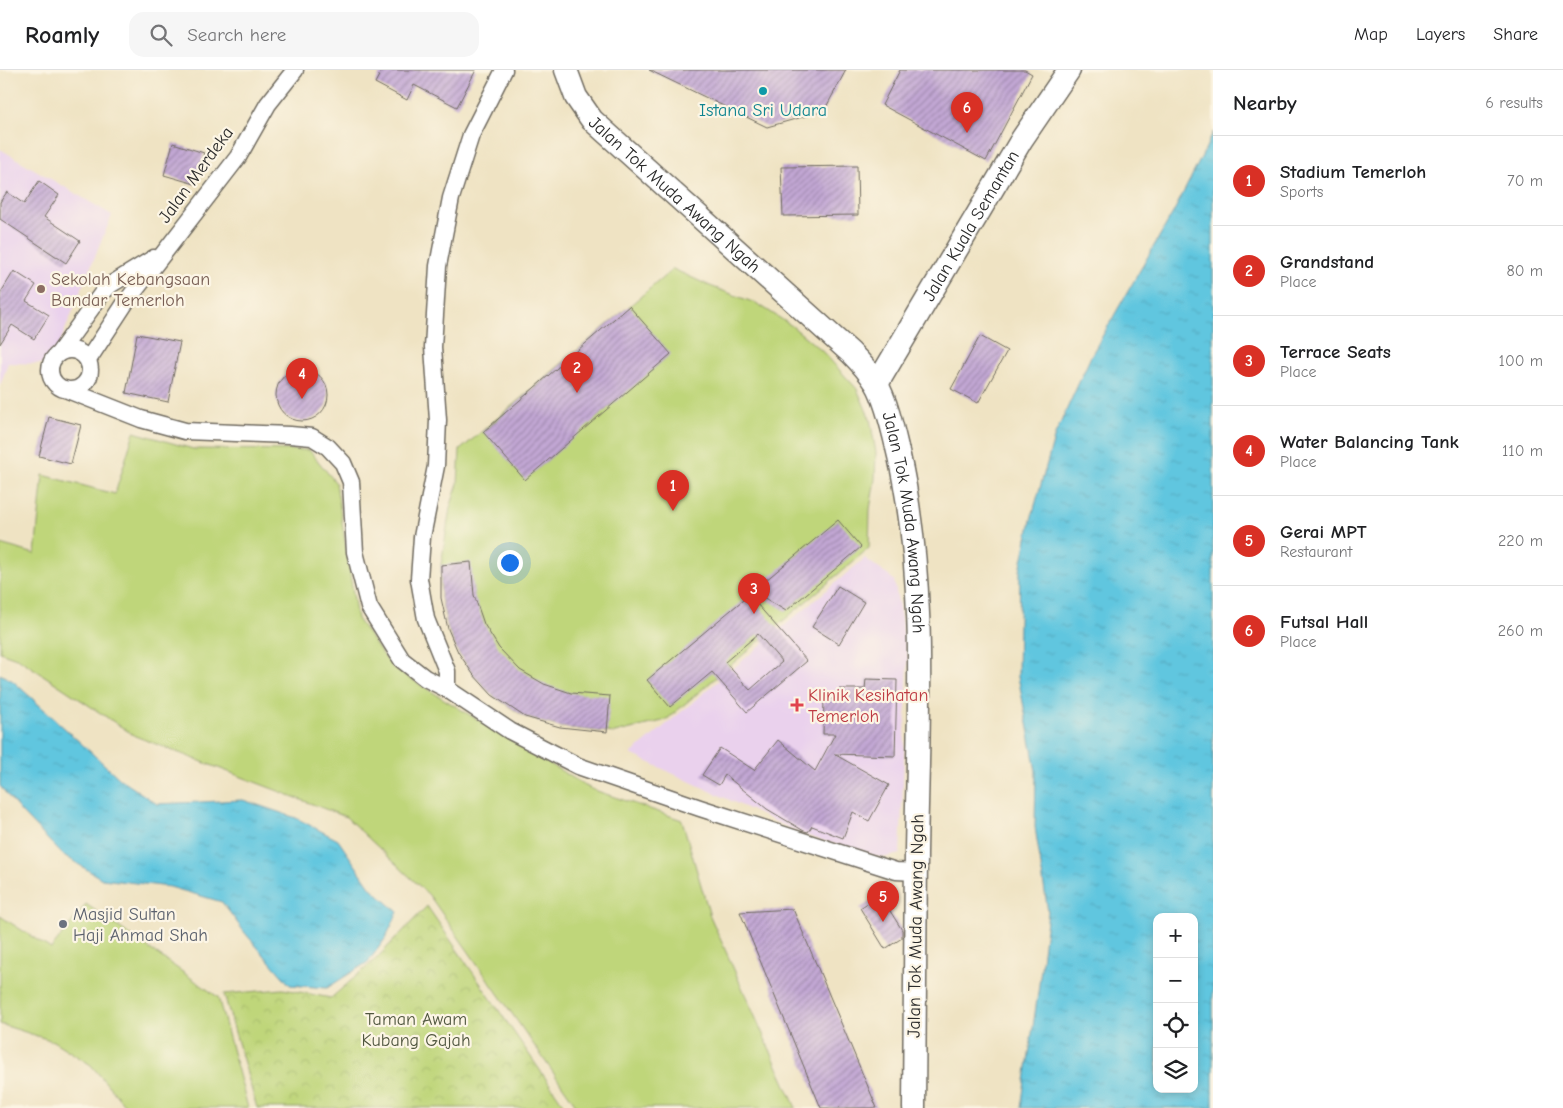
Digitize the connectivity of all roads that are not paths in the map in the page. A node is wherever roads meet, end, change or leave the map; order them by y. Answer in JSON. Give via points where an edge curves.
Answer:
{"nodes":[{"id":1,"x":295,"y":70,"type":"edge"},
{"id":2,"x":504,"y":70,"type":"edge"},
{"id":3,"x":566,"y":70,"type":"edge"},
{"id":4,"x":1069,"y":70,"type":"edge"},
{"id":5,"x":163,"y":253,"type":"junction"},
{"id":6,"x":59,"y":353,"type":"junction"},
{"id":7,"x":88,"y":360,"type":"junction"},
{"id":8,"x":88,"y":380,"type":"junction"},
{"id":9,"x":877,"y":384,"type":"junction"},
{"id":10,"x":65,"y":389,"type":"junction"},
{"id":11,"x":106,"y":405,"type":"junction"},
{"id":12,"x":447,"y":688,"type":"junction"},
{"id":13,"x":916,"y":872,"type":"junction"},
{"id":14,"x":914,"y":1108,"type":"edge"}],
"edges":[{"from":1,"to":5,"type":"street","name":"Jalan Merdeka","via":[[268,104],[238,157]]},
{"from":2,"to":12,"type":"street","via":[[470,134],[450,198],[438,266],[433,347],[438,420],[436,466],[422,537],[419,579],[426,619],[447,671]]},
{"from":3,"to":9,"type":"main road","name":"Jalan Tok Muda Awang Ngah","via":[[576,97],[592,120],[851,353]]},
{"from":4,"to":9,"type":"main road","name":"Jalan Kuala Semantan","via":[[1022,139]]},
{"from":5,"to":6,"type":"street","name":"Jalan Merdeka","via":[[110,285]]},
{"from":5,"to":7,"type":"street","name":"Jalan Merdeka"},
{"from":6,"to":7,"type":"street","via":[[76,350]]},
{"from":6,"to":10,"type":"street","via":[[51,363],[51,376],[58,386]]},
{"from":7,"to":8,"type":"street"},
{"from":8,"to":10,"type":"street","via":[[78,388]]},
{"from":8,"to":11,"type":"street"},
{"from":9,"to":13,"type":"main road","name":"Jalan Tok Muda Awang Ngah","via":[[904,480],[916,567],[920,631]]},
{"from":10,"to":11,"type":"street"},
{"from":11,"to":12,"type":"street","via":[[185,431],[312,437],[328,447],[343,463],[351,482],[355,552],[369,606],[402,660],[425,678]]},
{"from":12,"to":13,"type":"street","via":[[510,731],[578,766],[896,872]]},
{"from":13,"to":14,"type":"main road","name":"Jalan Tok Muda Awang Ngah"}]}
